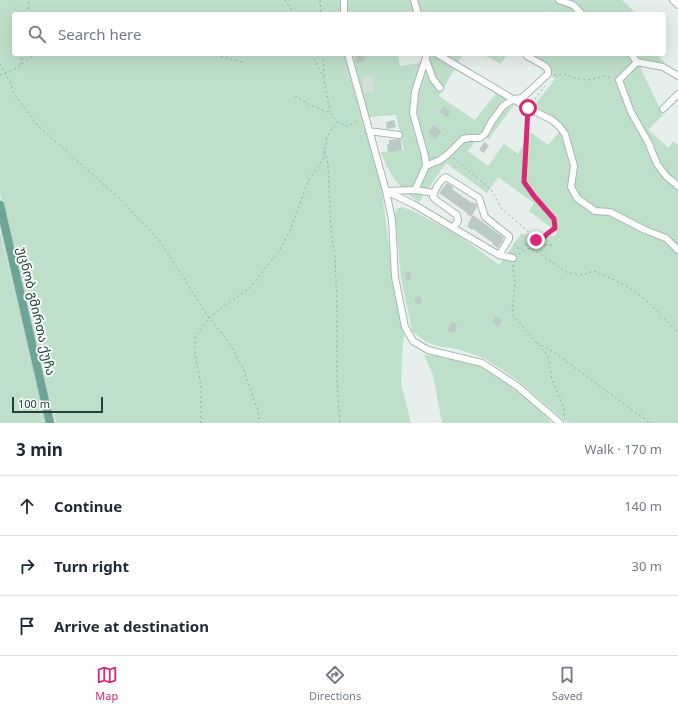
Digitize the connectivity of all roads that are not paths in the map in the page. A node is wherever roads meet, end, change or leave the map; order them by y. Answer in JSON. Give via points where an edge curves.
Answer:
{"nodes":[{"id":1,"x":338,"y":0,"type":"edge"},
{"id":2,"x":414,"y":0,"type":"edge"},
{"id":3,"x":559,"y":0,"type":"edge"},
{"id":4,"x":672,"y":0,"type":"edge"},
{"id":5,"x":344,"y":2,"type":"edge"},
{"id":6,"x":678,"y":5,"type":"edge"},
{"id":7,"x":417,"y":12,"type":"edge"},
{"id":8,"x":580,"y":12,"type":"edge"},
{"id":9,"x":349,"y":56,"type":"edge"},
{"id":10,"x":440,"y":56,"type":"edge"},
{"id":11,"x":528,"y":56,"type":"dead end"},
{"id":12,"x":426,"y":57,"type":"edge"},
{"id":13,"x":634,"y":58,"type":"edge"},
{"id":14,"x":678,"y":76,"type":"edge"},
{"id":15,"x":440,"y":88,"type":"dead end"},
{"id":16,"x":678,"y":94,"type":"edge"},
{"id":17,"x":514,"y":99,"type":"junction"},
{"id":18,"x":663,"y":109,"type":"dead end"},
{"id":19,"x":369,"y":131,"type":"junction"},
{"id":20,"x":399,"y":135,"type":"dead end"},
{"id":21,"x":426,"y":166,"type":"junction"},
{"id":22,"x":678,"y":186,"type":"edge"},
{"id":23,"x":415,"y":190,"type":"junction"},
{"id":24,"x":386,"y":191,"type":"junction"},
{"id":25,"x":434,"y":193,"type":"junction"},
{"id":26,"x":0,"y":205,"type":"edge"},
{"id":27,"x":454,"y":227,"type":"junction"},
{"id":28,"x":678,"y":250,"type":"edge"},
{"id":29,"x":499,"y":254,"type":"junction"},
{"id":30,"x":513,"y":258,"type":"road end"},
{"id":31,"x":50,"y":423,"type":"edge"},
{"id":32,"x":560,"y":423,"type":"edge"}],
"edges":[{"from":1,"to":5,"type":"street"},
{"from":2,"to":7,"type":"street"},
{"from":3,"to":8,"type":"street","via":[[573,5]]},
{"from":4,"to":6,"type":"street"},
{"from":9,"to":19,"type":"street"},
{"from":10,"to":17,"type":"street"},
{"from":11,"to":17,"type":"street","via":[[545,66],[548,74],[522,98]]},
{"from":12,"to":15,"type":"street","via":[[433,79]]},
{"from":12,"to":21,"type":"street","via":[[415,92],[413,112]]},
{"from":13,"to":14,"type":"street","via":[[649,66],[663,67]]},
{"from":13,"to":22,"type":"street","via":[[619,80],[631,112],[657,164]]},
{"from":16,"to":18,"type":"street"},
{"from":17,"to":21,"type":"street","via":[[503,106],[480,138],[463,139],[440,160]]},
{"from":17,"to":28,"type":"street","via":[[559,126],[574,166],[571,187],[577,198],[595,211],[610,212],[666,238]]},
{"from":19,"to":20,"type":"street"},
{"from":19,"to":24,"type":"street"},
{"from":21,"to":23,"type":"street"},
{"from":23,"to":24,"type":"street"},
{"from":23,"to":25,"type":"street"},
{"from":24,"to":27,"type":"street"},
{"from":24,"to":32,"type":"street","via":[[392,220],[395,277],[405,327],[413,341],[428,350],[482,363],[517,386]]},
{"from":25,"to":27,"type":"street","via":[[433,197],[436,200],[457,215],[458,221]]},
{"from":25,"to":29,"type":"street","via":[[446,177],[479,198],[485,218],[509,236]]},
{"from":26,"to":31,"type":"main road","name":"უცნობ გმირთა ქუჩა"},
{"from":27,"to":29,"type":"street"},
{"from":29,"to":30,"type":"street"}]}
